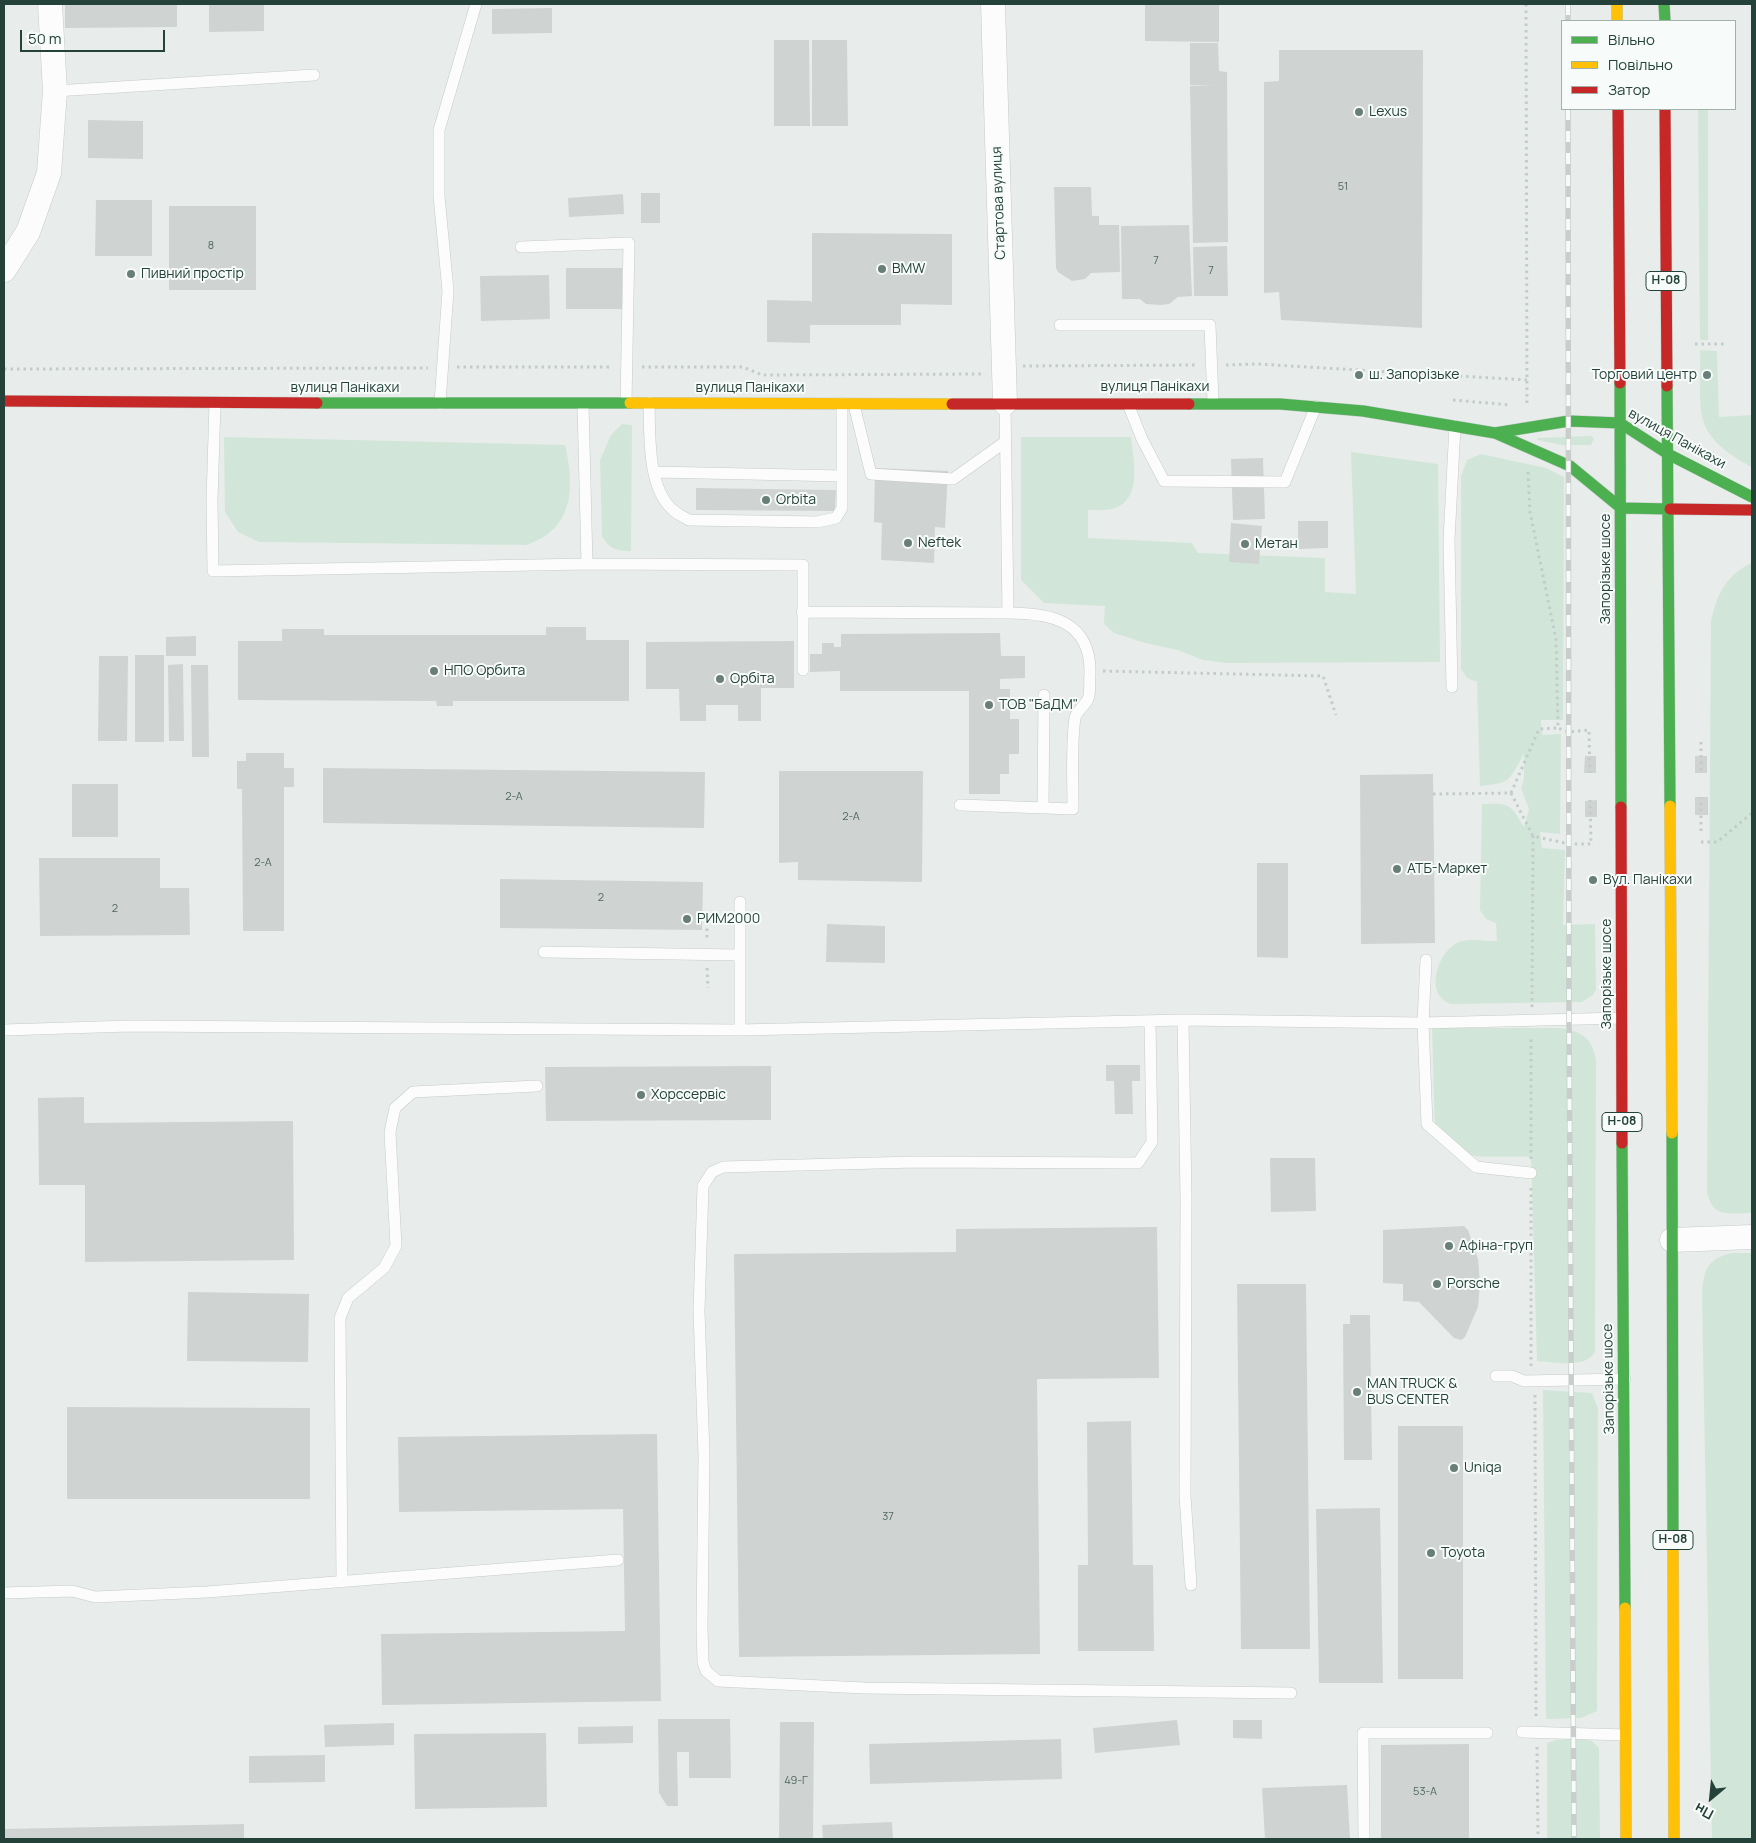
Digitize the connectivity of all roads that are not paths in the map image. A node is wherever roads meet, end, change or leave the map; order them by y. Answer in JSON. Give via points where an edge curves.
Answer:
{"nodes":[{"id":1,"x":50,"y":4,"type":"edge"},
{"id":2,"x":476,"y":4,"type":"edge"},
{"id":3,"x":993,"y":4,"type":"edge"},
{"id":4,"x":1617,"y":4,"type":"edge"},
{"id":5,"x":1664,"y":4,"type":"edge"},
{"id":6,"x":1617,"y":20,"type":"edge"},
{"id":7,"x":1664,"y":20,"type":"edge"},
{"id":8,"x":314,"y":75,"type":"dead end"},
{"id":9,"x":55,"y":91,"type":"junction"},
{"id":10,"x":1618,"y":110,"type":"edge"},
{"id":11,"x":1665,"y":110,"type":"edge"},
{"id":12,"x":521,"y":246,"type":"dead end"},
{"id":13,"x":4,"y":270,"type":"edge"},
{"id":14,"x":1060,"y":325,"type":"dead end"},
{"id":15,"x":4,"y":401,"type":"edge"},
{"id":16,"x":1127,"y":402,"type":"junction"},
{"id":17,"x":1213,"y":402,"type":"junction"},
{"id":18,"x":215,"y":403,"type":"junction"},
{"id":19,"x":440,"y":403,"type":"junction"},
{"id":20,"x":583,"y":403,"type":"junction"},
{"id":21,"x":626,"y":403,"type":"junction"},
{"id":22,"x":649,"y":403,"type":"junction"},
{"id":23,"x":848,"y":403,"type":"junction"},
{"id":24,"x":1005,"y":403,"type":"junction"},
{"id":25,"x":1316,"y":406,"type":"junction"},
{"id":26,"x":1620,"y":422,"type":"junction"},
{"id":27,"x":1454,"y":426,"type":"junction"},
{"id":28,"x":1495,"y":433,"type":"junction"},
{"id":29,"x":1005,"y":442,"type":"junction"},
{"id":30,"x":1668,"y":454,"type":"junction"},
{"id":31,"x":655,"y":472,"type":"junction"},
{"id":32,"x":842,"y":476,"type":"junction"},
{"id":33,"x":1752,"y":497,"type":"edge"},
{"id":34,"x":1621,"y":508,"type":"junction"},
{"id":35,"x":1667,"y":508,"type":"junction"},
{"id":36,"x":1752,"y":510,"type":"edge"},
{"id":37,"x":587,"y":564,"type":"junction"},
{"id":38,"x":802,"y":612,"type":"junction"},
{"id":39,"x":1008,"y":613,"type":"junction"},
{"id":40,"x":803,"y":670,"type":"dead end"},
{"id":41,"x":1452,"y":686,"type":"dead end"},
{"id":42,"x":1044,"y":695,"type":"dead end"},
{"id":43,"x":960,"y":805,"type":"dead end"},
{"id":44,"x":1043,"y":808,"type":"junction"},
{"id":45,"x":740,"y":902,"type":"dead end"},
{"id":46,"x":544,"y":952,"type":"dead end"},
{"id":47,"x":739,"y":955,"type":"junction"},
{"id":48,"x":1426,"y":960,"type":"dead end"},
{"id":49,"x":1622,"y":1018,"type":"junction"},
{"id":50,"x":1183,"y":1020,"type":"junction"},
{"id":51,"x":1150,"y":1021,"type":"junction"},
{"id":52,"x":1423,"y":1023,"type":"junction"},
{"id":53,"x":4,"y":1030,"type":"edge"},
{"id":54,"x":740,"y":1030,"type":"junction"},
{"id":55,"x":537,"y":1086,"type":"dead end"},
{"id":56,"x":1530,"y":1173,"type":"road end"},
{"id":57,"x":1752,"y":1237,"type":"edge"},
{"id":58,"x":1672,"y":1240,"type":"junction"},
{"id":59,"x":1496,"y":1376,"type":"dead end"},
{"id":60,"x":1625,"y":1379,"type":"junction"},
{"id":61,"x":618,"y":1560,"type":"dead end"},
{"id":62,"x":342,"y":1582,"type":"junction"},
{"id":63,"x":1191,"y":1585,"type":"dead end"},
{"id":64,"x":4,"y":1593,"type":"edge"},
{"id":65,"x":1291,"y":1693,"type":"dead end"},
{"id":66,"x":1522,"y":1732,"type":"dead end"},
{"id":67,"x":1487,"y":1733,"type":"dead end"},
{"id":68,"x":1626,"y":1735,"type":"junction"},
{"id":69,"x":1364,"y":1839,"type":"edge"},
{"id":70,"x":1626,"y":1839,"type":"edge"},
{"id":71,"x":1674,"y":1839,"type":"edge"}],
"edges":[{"from":1,"to":9,"type":"street"},
{"from":2,"to":19,"type":"lane","via":[[439,130],[439,196],[448,291]]},
{"from":3,"to":24,"type":"street","name":"Стартова вулиця"},
{"from":4,"to":6,"type":"main road"},
{"from":5,"to":7,"type":"main road"},
{"from":8,"to":9,"type":"lane"},
{"from":9,"to":13,"type":"street","via":[[49,173],[28,232]]},
{"from":10,"to":26,"type":"main road","name":"Запорізьке шосе","number":"Н-08"},
{"from":11,"to":30,"type":"main road","number":"Н-08"},
{"from":12,"to":21,"type":"lane","via":[[629,243]]},
{"from":14,"to":17,"type":"lane","via":[[1210,325]]},
{"from":15,"to":18,"type":"main road","name":"вулиця Панікахи"},
{"from":16,"to":17,"type":"main road","name":"вулиця Панікахи"},
{"from":16,"to":24,"type":"main road","name":"вулиця Панікахи"},
{"from":16,"to":25,"type":"lane","via":[[1164,481],[1285,482]]},
{"from":17,"to":25,"type":"main road","name":"вулиця Панікахи"},
{"from":18,"to":19,"type":"main road","name":"вулиця Панікахи"},
{"from":18,"to":37,"type":"lane","via":[[213,571]]},
{"from":19,"to":20,"type":"main road","name":"вулиця Панікахи"},
{"from":20,"to":21,"type":"main road","name":"вулиця Панікахи"},
{"from":20,"to":37,"type":"lane"},
{"from":21,"to":22,"type":"main road","name":"вулиця Панікахи"},
{"from":22,"to":23,"type":"main road","name":"вулиця Панікахи"},
{"from":22,"to":31,"type":"lane"},
{"from":23,"to":24,"type":"main road","name":"вулиця Панікахи"},
{"from":23,"to":29,"type":"lane","via":[[871,474],[953,479]]},
{"from":23,"to":32,"type":"lane"},
{"from":24,"to":29,"type":"lane"},
{"from":25,"to":27,"type":"main road","name":"вулиця Панікахи"},
{"from":26,"to":28,"type":"main road","name":"вулиця Панікахи","via":[[1569,421]]},
{"from":26,"to":30,"type":"main road","name":"вулиця Панікахи"},
{"from":26,"to":34,"type":"main road","name":"Запорізьке шосе","number":"Н-08"},
{"from":27,"to":28,"type":"main road","name":"вулиця Панікахи"},
{"from":27,"to":41,"type":"lane","via":[[1449,540]]},
{"from":28,"to":34,"type":"main road","name":"вулиця Панікахи","via":[[1570,466]]},
{"from":29,"to":39,"type":"lane"},
{"from":30,"to":33,"type":"main road","name":"вулиця Панікахи"},
{"from":30,"to":35,"type":"main road","number":"Н-08"},
{"from":31,"to":32,"type":"lane"},
{"from":31,"to":32,"type":"lane","via":[[658,488],[672,509],[689,520],[817,522],[836,518],[842,508]]},
{"from":34,"to":35,"type":"main road"},
{"from":34,"to":49,"type":"main road","name":"Запорізьке шосе","number":"Н-08"},
{"from":35,"to":36,"type":"main road"},
{"from":35,"to":58,"type":"main road","number":"Н-08"},
{"from":37,"to":38,"type":"lane","via":[[803,565]]},
{"from":38,"to":39,"type":"lane"},
{"from":38,"to":40,"type":"lane"},
{"from":39,"to":44,"type":"lane","via":[[1037,613],[1074,628],[1084,641],[1089,656],[1089,699],[1075,716],[1073,809]]},
{"from":42,"to":44,"type":"lane"},
{"from":43,"to":44,"type":"lane"},
{"from":45,"to":47,"type":"lane"},
{"from":46,"to":47,"type":"lane"},
{"from":47,"to":54,"type":"lane"},
{"from":48,"to":52,"type":"lane"},
{"from":49,"to":52,"type":"lane"},
{"from":49,"to":60,"type":"main road","name":"Запорізьке шосе","number":"Н-08"},
{"from":50,"to":51,"type":"lane"},
{"from":50,"to":52,"type":"lane"},
{"from":50,"to":63,"type":"lane","via":[[1186,1496]]},
{"from":51,"to":54,"type":"lane"},
{"from":51,"to":65,"type":"lane","via":[[1152,1142],[1138,1163],[916,1162],[723,1168],[712,1172],[703,1186],[699,1311],[704,1455],[704,1662],[706,1671],[718,1681],[864,1688]]},
{"from":52,"to":56,"type":"lane","via":[[1427,1124],[1476,1167]]},
{"from":53,"to":54,"type":"lane","via":[[130,1026]]},
{"from":55,"to":62,"type":"lane","via":[[413,1092],[395,1108],[390,1132],[396,1246],[384,1268],[348,1298],[340,1318]]},
{"from":57,"to":58,"type":"street"},
{"from":58,"to":71,"type":"main road","number":"Н-08"},
{"from":59,"to":60,"type":"lane","via":[[1531,1380]]},
{"from":60,"to":68,"type":"main road","name":"Запорізьке шосе","number":"Н-08"},
{"from":61,"to":62,"type":"lane"},
{"from":62,"to":64,"type":"lane","via":[[95,1598],[72,1591]]},
{"from":66,"to":68,"type":"lane"},
{"from":67,"to":69,"type":"lane","via":[[1363,1733]]},
{"from":68,"to":70,"type":"main road","name":"Запорізьке шосе","number":"Н-08"}]}
